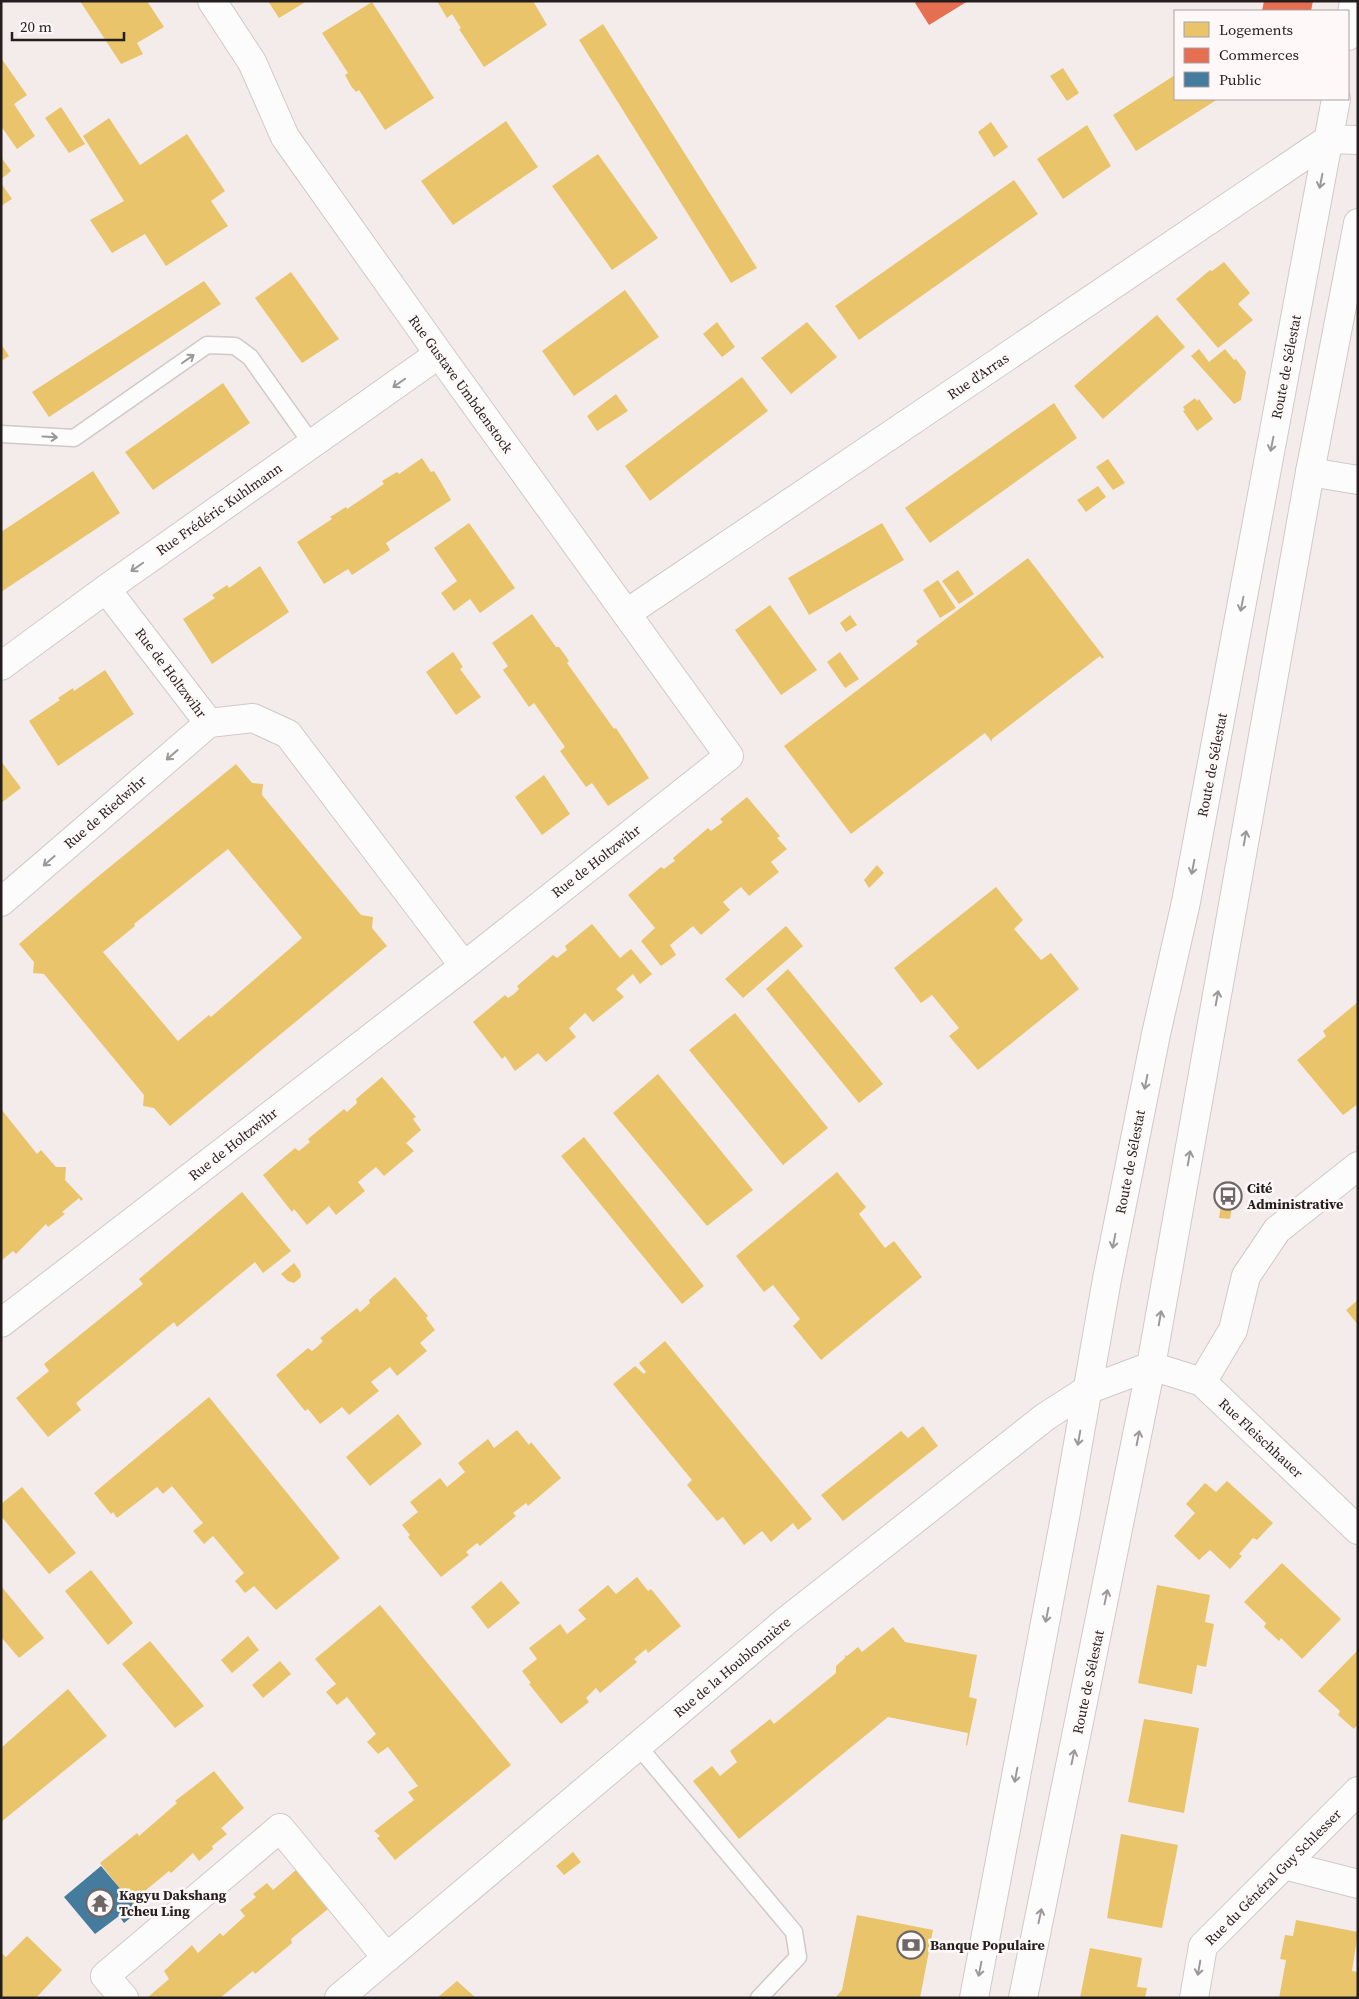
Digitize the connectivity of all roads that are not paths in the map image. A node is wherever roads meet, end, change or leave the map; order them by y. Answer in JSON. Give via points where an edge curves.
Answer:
{"nodes":[{"id":1,"x":212,"y":1,"type":"edge"},
{"id":2,"x":1354,"y":1,"type":"edge"},
{"id":3,"x":1349,"y":30,"type":"edge"},
{"id":4,"x":1336,"y":100,"type":"edge"},
{"id":5,"x":1329,"y":139,"type":"junction"},
{"id":6,"x":1358,"y":140,"type":"edge"},
{"id":7,"x":1358,"y":223,"type":"edge"},
{"id":8,"x":439,"y":354,"type":"junction"},
{"id":9,"x":1,"y":434,"type":"edge"},
{"id":10,"x":312,"y":444,"type":"junction"},
{"id":11,"x":1310,"y":472,"type":"junction"},
{"id":12,"x":1358,"y":480,"type":"edge"},
{"id":13,"x":106,"y":589,"type":"junction"},
{"id":14,"x":627,"y":613,"type":"junction"},
{"id":15,"x":1,"y":666,"type":"edge"},
{"id":16,"x":209,"y":723,"type":"junction"},
{"id":17,"x":729,"y":756,"type":"joint"},
{"id":18,"x":1,"y":902,"type":"edge"},
{"id":19,"x":464,"y":966,"type":"junction"},
{"id":20,"x":1358,"y":1166,"type":"edge"},
{"id":21,"x":1,"y":1322,"type":"edge"},
{"id":22,"x":1151,"y":1366,"type":"junction"},
{"id":23,"x":1202,"y":1382,"type":"junction"},
{"id":24,"x":1087,"y":1390,"type":"junction"},
{"id":25,"x":1358,"y":1530,"type":"edge"},
{"id":26,"x":638,"y":1746,"type":"junction"},
{"id":27,"x":1358,"y":1791,"type":"edge"},
{"id":28,"x":1284,"y":1865,"type":"junction"},
{"id":29,"x":1358,"y":1884,"type":"edge"},
{"id":30,"x":387,"y":1958,"type":"junction"},
{"id":31,"x":124,"y":1998,"type":"edge"},
{"id":32,"x":339,"y":1998,"type":"edge"},
{"id":33,"x":760,"y":1998,"type":"edge"},
{"id":34,"x":974,"y":1998,"type":"edge"},
{"id":35,"x":1023,"y":1998,"type":"edge"},
{"id":36,"x":1194,"y":1998,"type":"edge"}],
"edges":[{"from":1,"to":8,"type":"street","name":"Rue Gustave Umbdenstock","via":[[252,62],[285,136]]},
{"from":2,"to":3,"type":"street"},
{"from":4,"to":5,"type":"street","name":"Route de Sélestat"},
{"from":5,"to":6,"type":"street"},
{"from":5,"to":14,"type":"street","name":"Rue d'Arras"},
{"from":5,"to":24,"type":"street","name":"Route de Sélestat","one_way":true,"via":[[1186,902],[1154,1044]]},
{"from":7,"to":11,"type":"street","name":"Route de Sélestat"},
{"from":8,"to":10,"type":"street","name":"Rue Frédéric Kuhlmann","one_way":true},
{"from":8,"to":14,"type":"street","name":"Rue Gustave Umbdenstock"},
{"from":9,"to":10,"type":"lane","one_way":true,"via":[[74,438],[207,345],[235,346],[250,357]]},
{"from":10,"to":13,"type":"street","name":"Rue Frédéric Kuhlmann","one_way":true},
{"from":11,"to":12,"type":"street"},
{"from":22,"to":11,"type":"street","name":"Route de Sélestat","one_way":true},
{"from":13,"to":15,"type":"street","name":"Rue Frédéric Kuhlmann"},
{"from":13,"to":16,"type":"street","name":"Rue de Holtzwihr"},
{"from":14,"to":17,"type":"street","name":"Rue Gustave Umbdenstock"},
{"from":16,"to":18,"type":"street","name":"Rue de Riedwihr","one_way":true},
{"from":16,"to":19,"type":"street","name":"Rue de Holtzwihr","via":[[253,718],[288,734]]},
{"from":17,"to":19,"type":"street","name":"Rue de Holtzwihr"},
{"from":19,"to":21,"type":"street","name":"Rue de Holtzwihr"},
{"from":20,"to":23,"type":"street","via":[[1277,1230],[1246,1276],[1233,1330]]},
{"from":22,"to":23,"type":"street","name":"Rue Fleischhauer"},
{"from":22,"to":24,"type":"street"},
{"from":35,"to":22,"type":"street","name":"Route de Sélestat","one_way":true},
{"from":23,"to":25,"type":"street","name":"Rue Fleischhauer"},
{"from":24,"to":26,"type":"street","name":"Rue de la Houblonnière","via":[[1044,1417],[786,1622]]},
{"from":24,"to":34,"type":"street","name":"Route de Sélestat","one_way":true},
{"from":26,"to":30,"type":"street","name":"Rue de la Houblonnière"},
{"from":26,"to":33,"type":"lane","via":[[794,1932],[798,1957]]},
{"from":27,"to":28,"type":"street","name":"Rue du Général Guy Schlesser"},
{"from":28,"to":29,"type":"street"},
{"from":28,"to":36,"type":"street","name":"Rue du Général Guy Schlesser","one_way":true,"via":[[1203,1946]]},
{"from":30,"to":31,"type":"street","via":[[280,1828],[105,1976]]},
{"from":30,"to":32,"type":"street","name":"Rue de la Houblonnière"}]}
